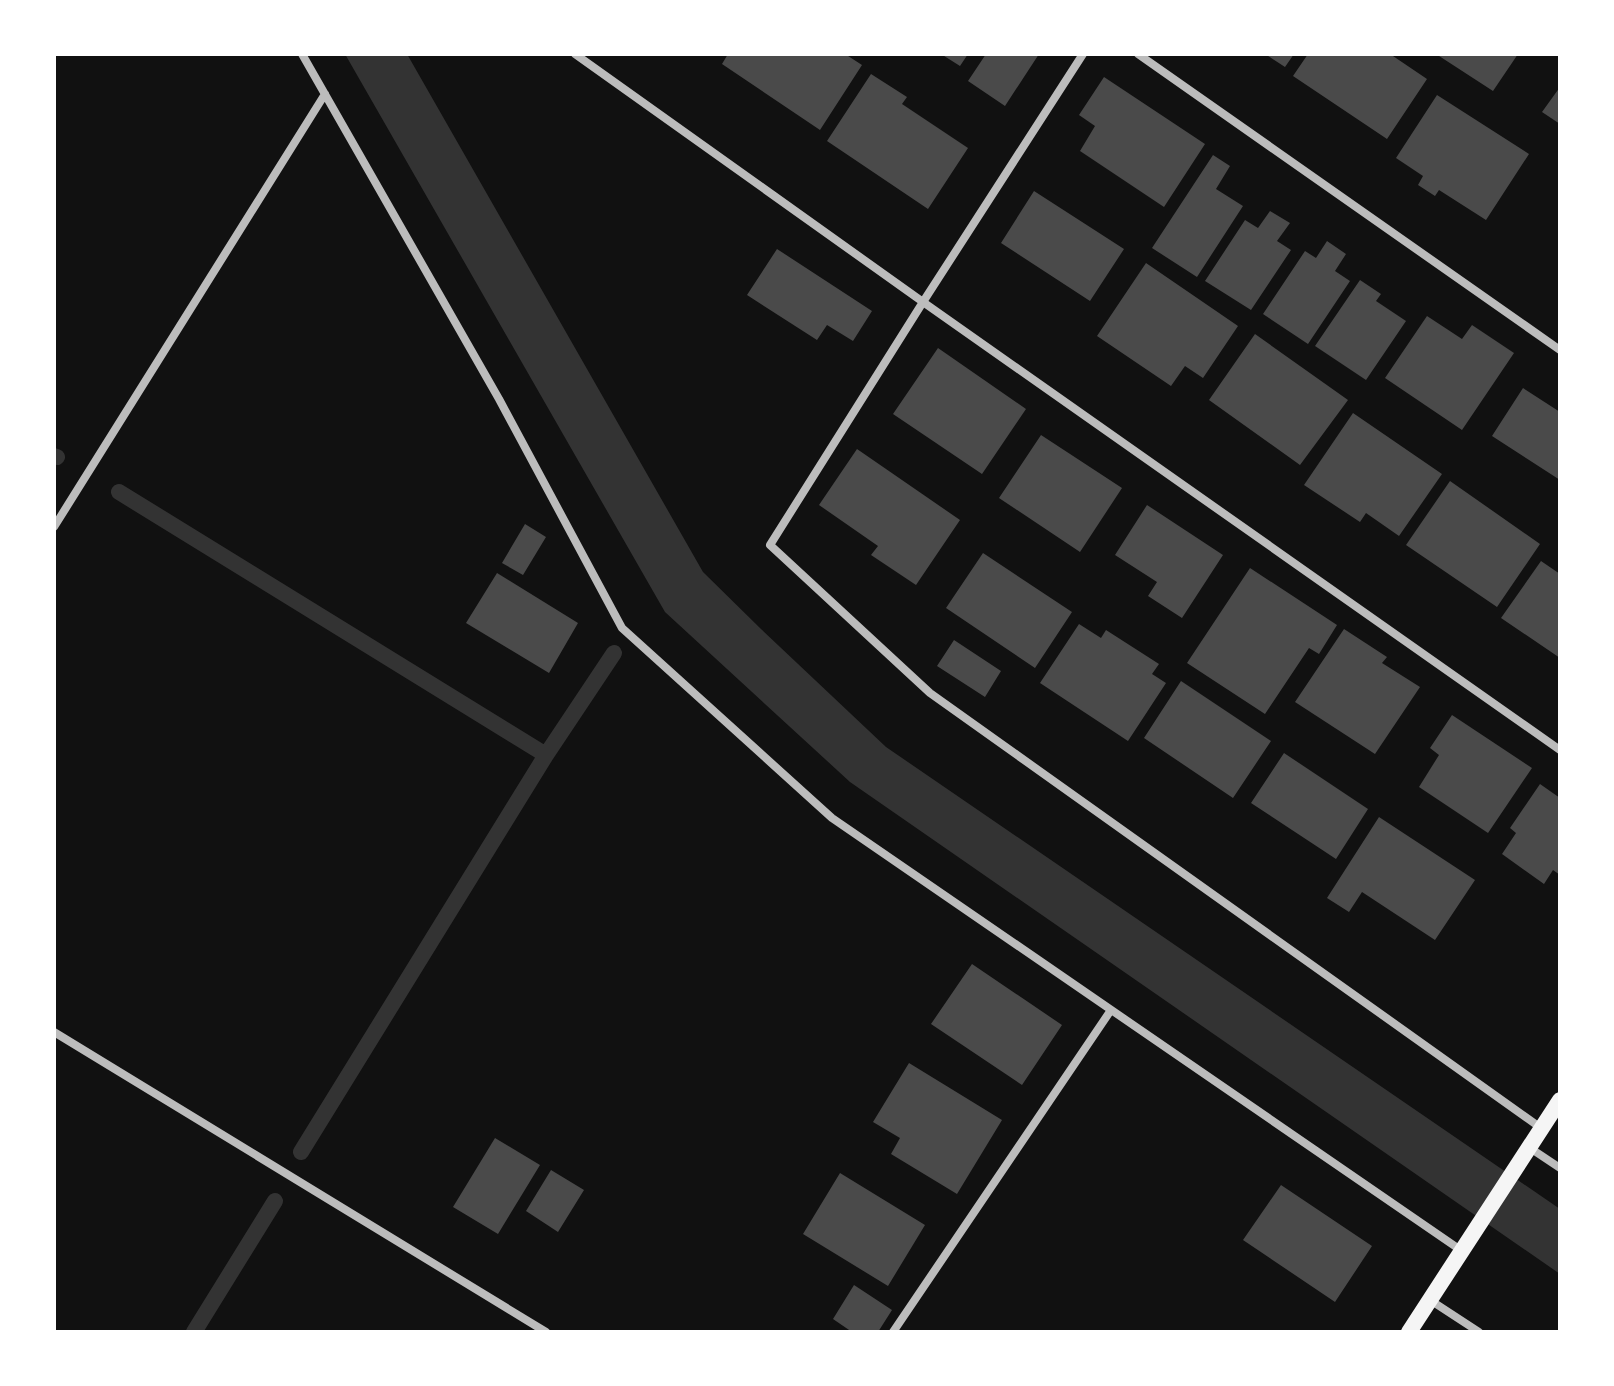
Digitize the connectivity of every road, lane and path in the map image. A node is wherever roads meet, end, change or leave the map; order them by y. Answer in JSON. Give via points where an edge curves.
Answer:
{"nodes":[{"id":1,"x":302,"y":54,"type":"edge"},
{"id":2,"x":575,"y":54,"type":"edge"},
{"id":3,"x":1083,"y":54,"type":"edge"},
{"id":4,"x":1138,"y":54,"type":"edge"},
{"id":5,"x":325,"y":94,"type":"junction"},
{"id":6,"x":923,"y":302,"type":"junction"},
{"id":7,"x":1560,"y":350,"type":"edge"},
{"id":8,"x":54,"y":527,"type":"edge"},
{"id":9,"x":1560,"y":750,"type":"edge"},
{"id":10,"x":1111,"y":1010,"type":"junction"},
{"id":11,"x":54,"y":1032,"type":"edge"},
{"id":12,"x":1560,"y":1100,"type":"edge"},
{"id":13,"x":1541,"y":1128,"type":"junction"},
{"id":14,"x":1525,"y":1153,"type":"junction"},
{"id":15,"x":1560,"y":1168,"type":"edge"},
{"id":16,"x":1462,"y":1251,"type":"junction"},
{"id":17,"x":1430,"y":1300,"type":"junction"},
{"id":18,"x":546,"y":1332,"type":"edge"},
{"id":19,"x":893,"y":1332,"type":"edge"},
{"id":20,"x":1409,"y":1332,"type":"edge"},
{"id":21,"x":1479,"y":1332,"type":"edge"}],
"edges":[{"from":1,"to":5,"type":"street"},
{"from":2,"to":6,"type":"street"},
{"from":3,"to":6,"type":"street"},
{"from":4,"to":7,"type":"street"},
{"from":5,"to":8,"type":"street"},
{"from":5,"to":10,"type":"street","via":[[622,628],[832,818]]},
{"from":6,"to":9,"type":"street"},
{"from":6,"to":13,"type":"street","via":[[770,545],[930,693]]},
{"from":10,"to":16,"type":"street"},
{"from":10,"to":19,"type":"street"},
{"from":11,"to":18,"type":"street"},
{"from":12,"to":13,"type":"main road"},
{"from":13,"to":14,"type":"main road"},
{"from":14,"to":15,"type":"street"},
{"from":14,"to":16,"type":"main road"},
{"from":16,"to":17,"type":"main road"},
{"from":17,"to":20,"type":"main road"},
{"from":17,"to":21,"type":"street"}]}
